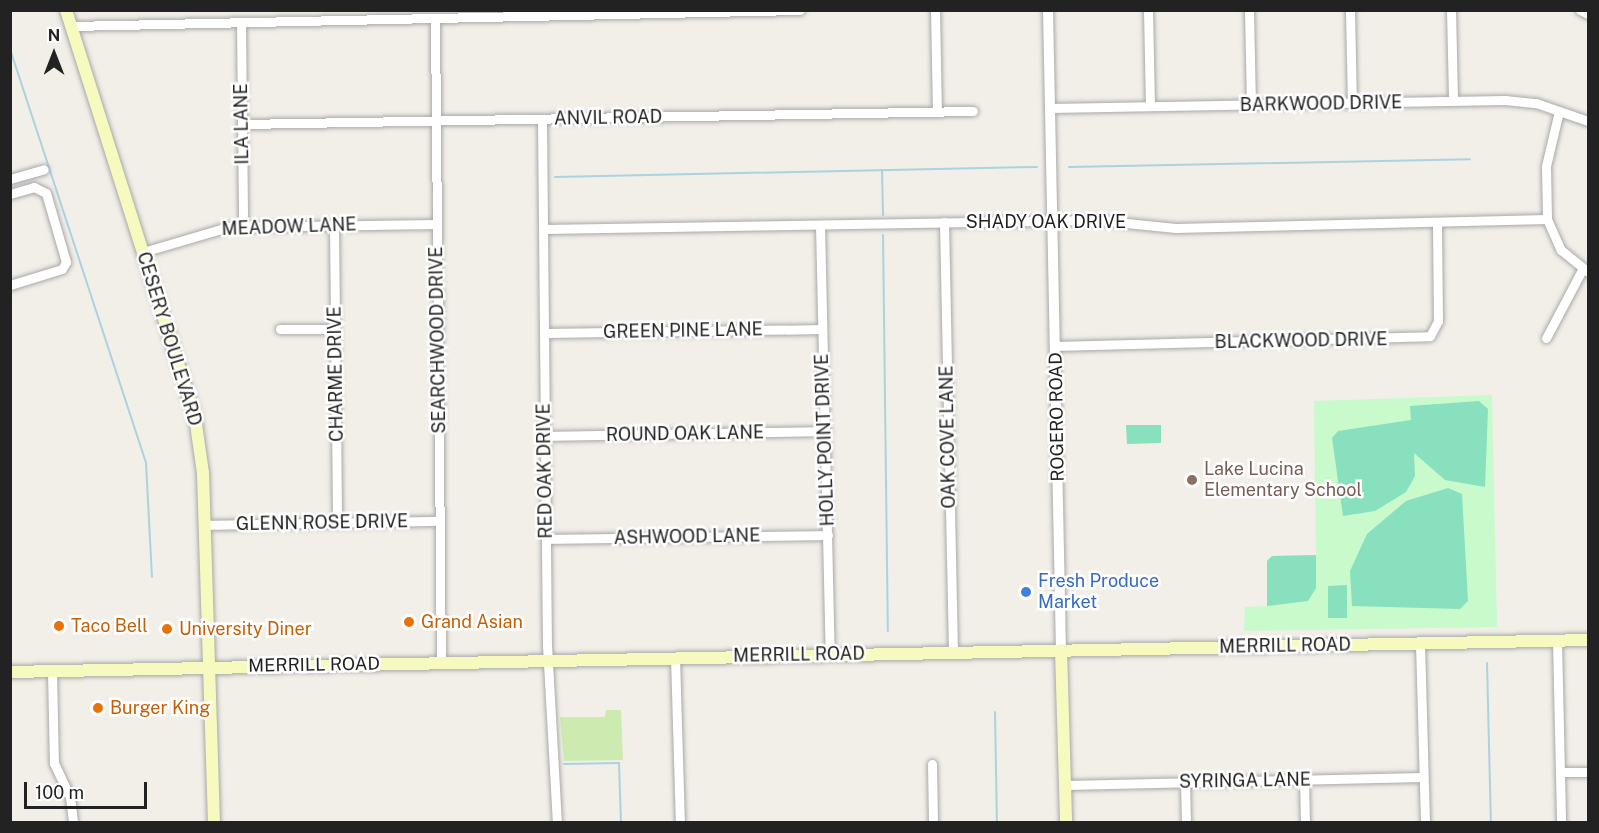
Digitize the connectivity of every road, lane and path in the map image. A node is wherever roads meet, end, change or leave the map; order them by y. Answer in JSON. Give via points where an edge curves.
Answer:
{"nodes":[{"id":1,"x":66,"y":10,"type":"edge"},
{"id":2,"x":800,"y":10,"type":"edge"},
{"id":3,"x":935,"y":10,"type":"edge"},
{"id":4,"x":1048,"y":10,"type":"edge"},
{"id":5,"x":1148,"y":10,"type":"edge"},
{"id":6,"x":1249,"y":10,"type":"edge"},
{"id":7,"x":1350,"y":10,"type":"edge"},
{"id":8,"x":1451,"y":10,"type":"edge"},
{"id":9,"x":1580,"y":10,"type":"edge"},
{"id":10,"x":730,"y":11,"type":"edge"},
{"id":11,"x":627,"y":12,"type":"edge"},
{"id":12,"x":525,"y":13,"type":"edge"},
{"id":13,"x":1588,"y":14,"type":"edge"},
{"id":14,"x":421,"y":15,"type":"edge"},
{"id":15,"x":318,"y":16,"type":"edge"},
{"id":16,"x":435,"y":18,"type":"junction"},
{"id":17,"x":241,"y":22,"type":"junction"},
{"id":18,"x":71,"y":26,"type":"junction"},
{"id":19,"x":1453,"y":101,"type":"junction"},
{"id":20,"x":1352,"y":103,"type":"junction"},
{"id":21,"x":1251,"y":105,"type":"junction"},
{"id":22,"x":1150,"y":106,"type":"junction"},
{"id":23,"x":1050,"y":108,"type":"junction"},
{"id":24,"x":938,"y":111,"type":"junction"},
{"id":25,"x":973,"y":111,"type":"dead end"},
{"id":26,"x":1559,"y":111,"type":"junction"},
{"id":27,"x":542,"y":119,"type":"junction"},
{"id":28,"x":436,"y":121,"type":"junction"},
{"id":29,"x":1588,"y":121,"type":"edge"},
{"id":30,"x":242,"y":124,"type":"junction"},
{"id":31,"x":44,"y":169,"type":"dead end"},
{"id":32,"x":10,"y":179,"type":"edge"},
{"id":33,"x":10,"y":195,"type":"edge"},
{"id":34,"x":1547,"y":219,"type":"junction"},
{"id":35,"x":1053,"y":220,"type":"junction"},
{"id":36,"x":944,"y":222,"type":"junction"},
{"id":37,"x":1437,"y":223,"type":"junction"},
{"id":38,"x":437,"y":224,"type":"junction"},
{"id":39,"x":820,"y":225,"type":"junction"},
{"id":40,"x":243,"y":226,"type":"junction"},
{"id":41,"x":334,"y":226,"type":"junction"},
{"id":42,"x":544,"y":230,"type":"junction"},
{"id":43,"x":143,"y":252,"type":"junction"},
{"id":44,"x":1586,"y":271,"type":"edge"},
{"id":45,"x":10,"y":285,"type":"edge"},
{"id":46,"x":280,"y":329,"type":"dead end"},
{"id":47,"x":335,"y":329,"type":"junction"},
{"id":48,"x":822,"y":329,"type":"junction"},
{"id":49,"x":543,"y":333,"type":"junction"},
{"id":50,"x":1546,"y":338,"type":"dead end"},
{"id":51,"x":1055,"y":346,"type":"junction"},
{"id":52,"x":826,"y":431,"type":"junction"},
{"id":53,"x":545,"y":436,"type":"junction"},
{"id":54,"x":440,"y":521,"type":"junction"},
{"id":55,"x":337,"y":522,"type":"junction"},
{"id":56,"x":205,"y":525,"type":"junction"},
{"id":57,"x":828,"y":535,"type":"junction"},
{"id":58,"x":546,"y":539,"type":"junction"},
{"id":59,"x":1557,"y":640,"type":"junction"},
{"id":60,"x":1588,"y":640,"type":"edge"},
{"id":61,"x":1420,"y":643,"type":"junction"},
{"id":62,"x":1061,"y":650,"type":"junction"},
{"id":63,"x":953,"y":652,"type":"junction"},
{"id":64,"x":830,"y":655,"type":"junction"},
{"id":65,"x":675,"y":657,"type":"junction"},
{"id":66,"x":547,"y":660,"type":"junction"},
{"id":67,"x":441,"y":662,"type":"junction"},
{"id":68,"x":207,"y":667,"type":"junction"},
{"id":69,"x":52,"y":671,"type":"junction"},
{"id":70,"x":10,"y":672,"type":"edge"},
{"id":71,"x":932,"y":764,"type":"dead end"},
{"id":72,"x":1560,"y":772,"type":"junction"},
{"id":73,"x":1588,"y":772,"type":"edge"},
{"id":74,"x":1424,"y":777,"type":"junction"},
{"id":75,"x":1304,"y":779,"type":"junction"},
{"id":76,"x":1185,"y":782,"type":"junction"},
{"id":77,"x":1066,"y":784,"type":"junction"},
{"id":78,"x":73,"y":822,"type":"edge"},
{"id":79,"x":214,"y":822,"type":"edge"},
{"id":80,"x":557,"y":822,"type":"edge"},
{"id":81,"x":680,"y":822,"type":"edge"},
{"id":82,"x":933,"y":822,"type":"edge"},
{"id":83,"x":1066,"y":822,"type":"edge"},
{"id":84,"x":1186,"y":822,"type":"edge"},
{"id":85,"x":1305,"y":822,"type":"edge"},
{"id":86,"x":1425,"y":822,"type":"edge"},
{"id":87,"x":1561,"y":822,"type":"edge"}],
"edges":[{"from":1,"to":18,"type":"main road","name":"CESERY BOULEVARD"},
{"from":2,"to":10,"type":"street"},
{"from":3,"to":24,"type":"street"},
{"from":4,"to":23,"type":"street","name":"ROGERO ROAD"},
{"from":5,"to":22,"type":"street"},
{"from":6,"to":21,"type":"street"},
{"from":7,"to":20,"type":"street"},
{"from":8,"to":19,"type":"street"},
{"from":9,"to":13,"type":"street"},
{"from":10,"to":11,"type":"street"},
{"from":11,"to":12,"type":"street"},
{"from":12,"to":16,"type":"street"},
{"from":14,"to":15,"type":"street"},
{"from":14,"to":16,"type":"street"},
{"from":15,"to":17,"type":"street"},
{"from":16,"to":28,"type":"street","name":"SEARCHWOOD DRIVE"},
{"from":17,"to":18,"type":"street"},
{"from":17,"to":30,"type":"street","name":"ILA LANE"},
{"from":18,"to":43,"type":"main road","name":"CESERY BOULEVARD"},
{"from":19,"to":20,"type":"street","name":"BARKWOOD DRIVE"},
{"from":19,"to":26,"type":"street","name":"BARKWOOD DRIVE","via":[[1521,101]]},
{"from":20,"to":21,"type":"street","name":"BARKWOOD DRIVE"},
{"from":21,"to":22,"type":"street","name":"BARKWOOD DRIVE"},
{"from":22,"to":23,"type":"street","name":"BARKWOOD DRIVE"},
{"from":23,"to":35,"type":"street","name":"ROGERO ROAD"},
{"from":24,"to":25,"type":"street","name":"ANVIL ROAD"},
{"from":24,"to":27,"type":"street","name":"ANVIL ROAD"},
{"from":26,"to":29,"type":"street","name":"BARKWOOD DRIVE"},
{"from":26,"to":34,"type":"street","via":[[1546,166]]},
{"from":27,"to":28,"type":"street","name":"ANVIL ROAD"},
{"from":27,"to":42,"type":"street","name":"RED OAK DRIVE"},
{"from":28,"to":30,"type":"street","name":"ANVIL ROAD"},
{"from":28,"to":38,"type":"street","name":"SEARCHWOOD DRIVE"},
{"from":30,"to":40,"type":"street","name":"ILA LANE"},
{"from":31,"to":32,"type":"street"},
{"from":33,"to":45,"type":"street","via":[[34,187],[46,193],[66,262],[62,269]]},
{"from":34,"to":37,"type":"street","name":"SHADY OAK DRIVE"},
{"from":34,"to":44,"type":"street","via":[[1557,245]]},
{"from":35,"to":36,"type":"street","name":"SHADY OAK DRIVE"},
{"from":35,"to":37,"type":"street","name":"SHADY OAK DRIVE","via":[[1130,221],[1176,228]]},
{"from":35,"to":51,"type":"street","name":"ROGERO ROAD"},
{"from":36,"to":39,"type":"street","name":"SHADY OAK DRIVE"},
{"from":36,"to":63,"type":"street","name":"OAK COVE LANE"},
{"from":37,"to":51,"type":"street","name":"BLACKWOOD DRIVE","via":[[1438,321],[1430,336]]},
{"from":38,"to":41,"type":"street","name":"MEADOW LANE"},
{"from":38,"to":54,"type":"street","name":"SEARCHWOOD DRIVE"},
{"from":39,"to":42,"type":"street","name":"SHADY OAK DRIVE"},
{"from":39,"to":48,"type":"street","name":"HOLLY POINT DRIVE"},
{"from":40,"to":41,"type":"street","name":"MEADOW LANE"},
{"from":40,"to":43,"type":"street","name":"MEADOW LANE","via":[[209,230]]},
{"from":41,"to":47,"type":"street","name":"CHARME DRIVE"},
{"from":42,"to":49,"type":"street","name":"RED OAK DRIVE"},
{"from":43,"to":56,"type":"main road","name":"CESERY BOULEVARD","via":[[195,417]]},
{"from":44,"to":50,"type":"street"},
{"from":46,"to":47,"type":"street"},
{"from":47,"to":55,"type":"street","name":"CHARME DRIVE"},
{"from":48,"to":49,"type":"street","name":"GREEN PINE LANE"},
{"from":48,"to":52,"type":"street","name":"HOLLY POINT DRIVE"},
{"from":49,"to":53,"type":"street","name":"RED OAK DRIVE"},
{"from":51,"to":62,"type":"street","name":"ROGERO ROAD"},
{"from":52,"to":53,"type":"street","name":"ROUND OAK LANE"},
{"from":52,"to":57,"type":"street","name":"HOLLY POINT DRIVE"},
{"from":53,"to":58,"type":"street","name":"RED OAK DRIVE"},
{"from":54,"to":55,"type":"street","name":"GLENN ROSE DRIVE"},
{"from":54,"to":67,"type":"street","name":"SEARCHWOOD DRIVE"},
{"from":55,"to":56,"type":"street","name":"GLENN ROSE DRIVE"},
{"from":56,"to":68,"type":"main road","name":"CESERY BOULEVARD"},
{"from":57,"to":58,"type":"street","name":"ASHWOOD LANE"},
{"from":57,"to":64,"type":"street","name":"HOLLY POINT DRIVE"},
{"from":58,"to":66,"type":"street","name":"RED OAK DRIVE"},
{"from":59,"to":60,"type":"main road","name":"MERRILL ROAD"},
{"from":59,"to":61,"type":"main road","name":"MERRILL ROAD"},
{"from":59,"to":72,"type":"street"},
{"from":61,"to":62,"type":"main road","name":"MERRILL ROAD"},
{"from":61,"to":74,"type":"street"},
{"from":62,"to":63,"type":"main road","name":"MERRILL ROAD"},
{"from":62,"to":77,"type":"main road","name":"ROGERO ROAD"},
{"from":63,"to":64,"type":"main road","name":"MERRILL ROAD"},
{"from":64,"to":65,"type":"main road","name":"MERRILL ROAD"},
{"from":65,"to":66,"type":"main road","name":"MERRILL ROAD"},
{"from":65,"to":81,"type":"street"},
{"from":66,"to":67,"type":"main road","name":"MERRILL ROAD"},
{"from":66,"to":80,"type":"street","name":"RED OAK DRIVE"},
{"from":67,"to":68,"type":"main road","name":"MERRILL ROAD"},
{"from":68,"to":69,"type":"main road","name":"MERRILL ROAD"},
{"from":68,"to":79,"type":"main road","name":"CESERY BOULEVARD"},
{"from":69,"to":70,"type":"main road","name":"MERRILL ROAD"},
{"from":69,"to":78,"type":"street","via":[[54,763],[70,798]]},
{"from":71,"to":82,"type":"street"},
{"from":72,"to":73,"type":"street"},
{"from":72,"to":87,"type":"street"},
{"from":74,"to":75,"type":"street","name":"SYRINGA LANE"},
{"from":74,"to":86,"type":"street"},
{"from":75,"to":76,"type":"street","name":"SYRINGA LANE"},
{"from":75,"to":85,"type":"street"},
{"from":76,"to":77,"type":"street","name":"SYRINGA LANE"},
{"from":76,"to":84,"type":"street"},
{"from":77,"to":83,"type":"main road","name":"ROGERO ROAD"}]}
